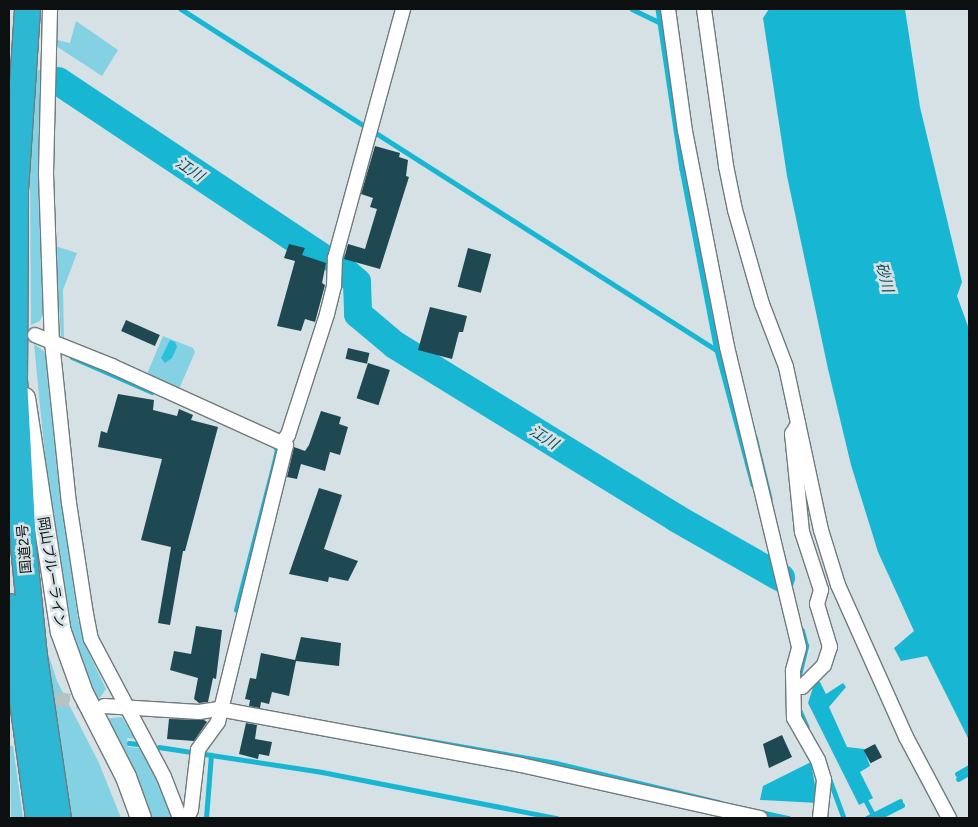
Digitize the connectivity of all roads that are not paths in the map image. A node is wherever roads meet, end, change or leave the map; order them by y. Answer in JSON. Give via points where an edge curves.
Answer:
{"nodes":[{"id":1,"x":27,"y":9,"type":"edge"},
{"id":2,"x":50,"y":9,"type":"edge"},
{"id":3,"x":403,"y":9,"type":"edge"},
{"id":4,"x":668,"y":9,"type":"edge"},
{"id":5,"x":704,"y":9,"type":"edge"},
{"id":6,"x":33,"y":61,"type":"dead end"},
{"id":7,"x":48,"y":66,"type":"junction"},
{"id":8,"x":12,"y":312,"type":"junction"},
{"id":9,"x":36,"y":335,"type":"dead end"},
{"id":10,"x":52,"y":342,"type":"junction"},
{"id":11,"x":799,"y":423,"type":"junction"},
{"id":12,"x":282,"y":441,"type":"junction"},
{"id":13,"x":9,"y":606,"type":"edge"},
{"id":14,"x":794,"y":688,"type":"junction"},
{"id":15,"x":124,"y":705,"type":"junction"},
{"id":16,"x":104,"y":706,"type":"tunnel mouth"},
{"id":17,"x":219,"y":709,"type":"junction"},
{"id":18,"x":38,"y":818,"type":"edge"},
{"id":19,"x":58,"y":818,"type":"edge"},
{"id":20,"x":141,"y":818,"type":"edge"},
{"id":21,"x":180,"y":818,"type":"edge"},
{"id":22,"x":187,"y":818,"type":"edge"},
{"id":23,"x":760,"y":818,"type":"edge"},
{"id":24,"x":820,"y":818,"type":"edge"},
{"id":25,"x":949,"y":818,"type":"edge"}],
"edges":[{"from":1,"to":8,"type":"highway","name":"国道2号","via":[[18,120]]},
{"from":2,"to":7,"type":"street"},
{"from":3,"to":12,"type":"street","via":[[335,258],[334,286],[288,435]]},
{"from":4,"to":14,"type":"street","via":[[685,131],[728,347],[799,648],[793,671]]},
{"from":5,"to":11,"type":"street","via":[[735,210],[762,304],[786,366]]},
{"from":6,"to":7,"type":"street"},
{"from":7,"to":10,"type":"street","via":[[46,174]]},
{"from":8,"to":19,"type":"highway","name":"国道2号","via":[[23,546],[34,656]]},
{"from":8,"to":20,"type":"main road","name":"岡山ブルーライン","via":[[61,632],[76,677],[126,777]]},
{"from":9,"to":10,"type":"street"},
{"from":10,"to":12,"type":"street"},
{"from":10,"to":15,"type":"street","via":[[69,502],[86,614],[91,639]]},
{"from":11,"to":14,"type":"street","via":[[792,434],[802,532],[821,590],[817,604],[830,647],[824,665],[802,687]]},
{"from":11,"to":25,"type":"street","via":[[821,530],[838,585],[906,737]]},
{"from":12,"to":17,"type":"street","via":[[285,451]]},
{"from":13,"to":18,"type":"highway"},
{"from":14,"to":24,"type":"street","via":[[794,718],[818,760],[824,780]]},
{"from":15,"to":16,"type":"street"},
{"from":15,"to":17,"type":"street","via":[[198,712]]},
{"from":15,"to":21,"type":"street","via":[[164,777]]},
{"from":17,"to":22,"type":"street","via":[[216,727],[197,754],[191,810]]},
{"from":17,"to":23,"type":"street","via":[[521,765]]}]}
